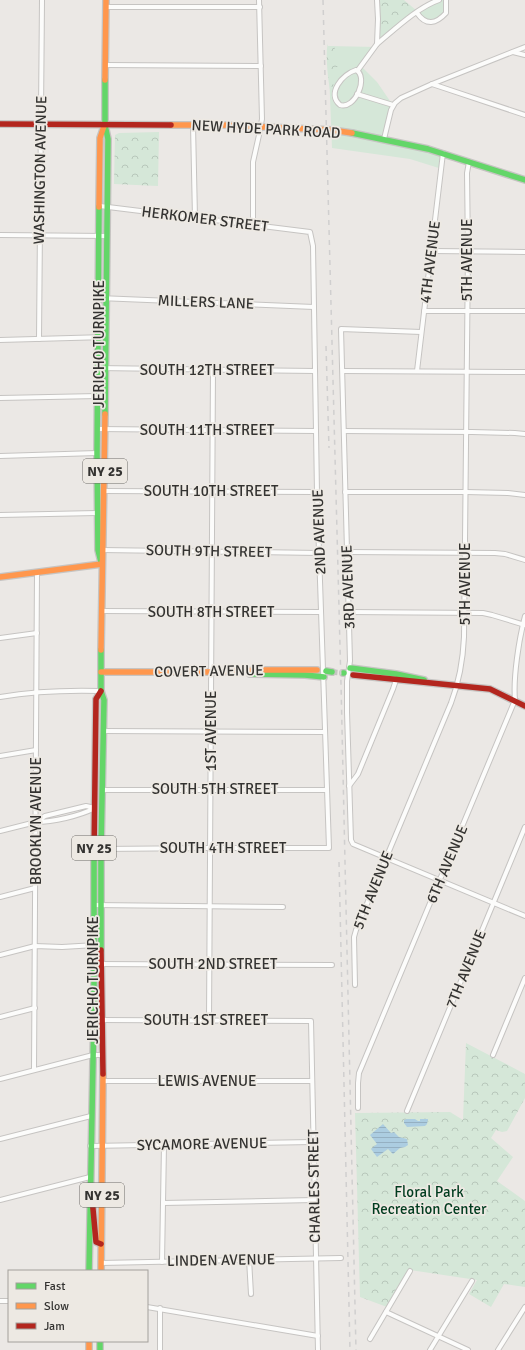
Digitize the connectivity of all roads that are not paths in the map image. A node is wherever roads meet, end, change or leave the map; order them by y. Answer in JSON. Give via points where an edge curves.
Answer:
{"nodes":[{"id":1,"x":42,"y":0,"type":"edge"},
{"id":2,"x":106,"y":0,"type":"edge"},
{"id":3,"x":260,"y":0,"type":"edge"},
{"id":4,"x":377,"y":0,"type":"edge"},
{"id":5,"x":437,"y":0,"type":"edge"},
{"id":6,"x":446,"y":0,"type":"edge"},
{"id":7,"x":106,"y":7,"type":"junction"},
{"id":8,"x":260,"y":7,"type":"junction"},
{"id":9,"x":417,"y":13,"type":"junction"},
{"id":10,"x":377,"y":44,"type":"junction"},
{"id":11,"x":525,"y":47,"type":"edge"},
{"id":12,"x":513,"y":52,"type":"junction"},
{"id":13,"x":525,"y":55,"type":"edge"},
{"id":14,"x":105,"y":65,"type":"junction"},
{"id":15,"x":261,"y":66,"type":"junction"},
{"id":16,"x":358,"y":70,"type":"junction"},
{"id":17,"x":432,"y":84,"type":"junction"},
{"id":18,"x":357,"y":94,"type":"junction"},
{"id":19,"x":393,"y":105,"type":"junction"},
{"id":20,"x":525,"y":115,"type":"edge"},
{"id":21,"x":0,"y":124,"type":"edge"},
{"id":22,"x":41,"y":124,"type":"junction"},
{"id":23,"x":105,"y":125,"type":"junction"},
{"id":24,"x":193,"y":125,"type":"junction"},
{"id":25,"x":261,"y":127,"type":"junction"},
{"id":26,"x":384,"y":138,"type":"junction"},
{"id":27,"x":443,"y":153,"type":"junction"},
{"id":28,"x":469,"y":162,"type":"junction"},
{"id":29,"x":525,"y":180,"type":"edge"},
{"id":30,"x":100,"y":206,"type":"junction"},
{"id":31,"x":107,"y":207,"type":"junction"},
{"id":32,"x":195,"y":218,"type":"junction"},
{"id":33,"x":253,"y":225,"type":"junction"},
{"id":34,"x":310,"y":232,"type":"joint"},
{"id":35,"x":0,"y":235,"type":"edge"},
{"id":36,"x":40,"y":235,"type":"junction"},
{"id":37,"x":100,"y":236,"type":"junction"},
{"id":38,"x":106,"y":236,"type":"junction"},
{"id":39,"x":431,"y":251,"type":"junction"},
{"id":40,"x":468,"y":251,"type":"junction"},
{"id":41,"x":525,"y":252,"type":"edge"},
{"id":42,"x":99,"y":298,"type":"junction"},
{"id":43,"x":106,"y":298,"type":"junction"},
{"id":44,"x":314,"y":307,"type":"junction"},
{"id":45,"x":424,"y":311,"type":"junction"},
{"id":46,"x":467,"y":311,"type":"junction"},
{"id":47,"x":525,"y":311,"type":"edge"},
{"id":48,"x":421,"y":332,"type":"junction"},
{"id":49,"x":106,"y":337,"type":"junction"},
{"id":50,"x":99,"y":338,"type":"junction"},
{"id":51,"x":38,"y":339,"type":"junction"},
{"id":52,"x":0,"y":340,"type":"edge"},
{"id":53,"x":98,"y":368,"type":"junction"},
{"id":54,"x":106,"y":368,"type":"junction"},
{"id":55,"x":213,"y":370,"type":"junction"},
{"id":56,"x":315,"y":370,"type":"junction"},
{"id":57,"x":343,"y":371,"type":"junction"},
{"id":58,"x":416,"y":371,"type":"junction"},
{"id":59,"x":466,"y":372,"type":"junction"},
{"id":60,"x":525,"y":372,"type":"edge"},
{"id":61,"x":98,"y":396,"type":"junction"},
{"id":62,"x":0,"y":398,"type":"edge"},
{"id":63,"x":105,"y":414,"type":"junction"},
{"id":64,"x":98,"y":430,"type":"junction"},
{"id":65,"x":106,"y":430,"type":"junction"},
{"id":66,"x":213,"y":430,"type":"junction"},
{"id":67,"x":316,"y":431,"type":"junction"},
{"id":68,"x":344,"y":431,"type":"junction"},
{"id":69,"x":466,"y":432,"type":"junction"},
{"id":70,"x":525,"y":434,"type":"edge"},
{"id":71,"x":97,"y":454,"type":"junction"},
{"id":72,"x":0,"y":456,"type":"edge"},
{"id":73,"x":105,"y":491,"type":"junction"},
{"id":74,"x":212,"y":491,"type":"junction"},
{"id":75,"x":318,"y":492,"type":"junction"},
{"id":76,"x":345,"y":492,"type":"junction"},
{"id":77,"x":466,"y":492,"type":"junction"},
{"id":78,"x":525,"y":496,"type":"edge"},
{"id":79,"x":97,"y":513,"type":"junction"},
{"id":80,"x":0,"y":515,"type":"edge"},
{"id":81,"x":101,"y":550,"type":"junction"},
{"id":82,"x":212,"y":551,"type":"junction"},
{"id":83,"x":319,"y":552,"type":"junction"},
{"id":84,"x":347,"y":552,"type":"junction"},
{"id":85,"x":465,"y":553,"type":"junction"},
{"id":86,"x":525,"y":560,"type":"edge"},
{"id":87,"x":102,"y":564,"type":"junction"},
{"id":88,"x":37,"y":572,"type":"junction"},
{"id":89,"x":0,"y":578,"type":"edge"},
{"id":90,"x":102,"y":611,"type":"junction"},
{"id":91,"x":212,"y":612,"type":"junction"},
{"id":92,"x":321,"y":612,"type":"junction"},
{"id":93,"x":348,"y":612,"type":"junction"},
{"id":94,"x":464,"y":613,"type":"junction"},
{"id":95,"x":525,"y":616,"type":"edge"},
{"id":96,"x":524,"y":625,"type":"edge"},
{"id":97,"x":37,"y":632,"type":"junction"},
{"id":98,"x":0,"y":638,"type":"edge"},
{"id":99,"x":350,"y":668,"type":"junction"},
{"id":100,"x":317,"y":670,"type":"dead end"},
{"id":101,"x":101,"y":672,"type":"junction"},
{"id":102,"x":211,"y":672,"type":"junction"},
{"id":103,"x":240,"y":672,"type":"junction"},
{"id":104,"x":353,"y":675,"type":"dead end"},
{"id":105,"x":324,"y":677,"type":"junction"},
{"id":106,"x":396,"y":680,"type":"junction"},
{"id":107,"x":436,"y":683,"type":"junction"},
{"id":108,"x":457,"y":685,"type":"junction"},
{"id":109,"x":101,"y":691,"type":"junction"},
{"id":110,"x":37,"y":692,"type":"junction"},
{"id":111,"x":0,"y":697,"type":"edge"},
{"id":112,"x":515,"y":700,"type":"junction"},
{"id":113,"x":525,"y":706,"type":"edge"},
{"id":114,"x":103,"y":731,"type":"junction"},
{"id":115,"x":211,"y":731,"type":"junction"},
{"id":116,"x":325,"y":732,"type":"junction"},
{"id":117,"x":36,"y":750,"type":"junction"},
{"id":118,"x":0,"y":756,"type":"edge"},
{"id":119,"x":349,"y":786,"type":"junction"},
{"id":120,"x":95,"y":790,"type":"junction"},
{"id":121,"x":102,"y":790,"type":"junction"},
{"id":122,"x":211,"y":790,"type":"junction"},
{"id":123,"x":327,"y":790,"type":"junction"},
{"id":124,"x":102,"y":807,"type":"junction"},
{"id":125,"x":94,"y":808,"type":"junction"},
{"id":126,"x":36,"y":822,"type":"junction"},
{"id":127,"x":525,"y":827,"type":"edge"},
{"id":128,"x":0,"y":831,"type":"edge"},
{"id":129,"x":328,"y":833,"type":"joint"},
{"id":130,"x":210,"y":848,"type":"junction"},
{"id":131,"x":101,"y":849,"type":"junction"},
{"id":132,"x":386,"y":858,"type":"junction"},
{"id":133,"x":440,"y":880,"type":"junction"},
{"id":134,"x":35,"y":888,"type":"junction"},
{"id":135,"x":0,"y":897,"type":"edge"},
{"id":136,"x":493,"y":902,"type":"junction"},
{"id":137,"x":94,"y":905,"type":"junction"},
{"id":138,"x":101,"y":905,"type":"junction"},
{"id":139,"x":210,"y":906,"type":"junction"},
{"id":140,"x":283,"y":907,"type":"dead end"},
{"id":141,"x":525,"y":916,"type":"edge"},
{"id":142,"x":94,"y":945,"type":"junction"},
{"id":143,"x":101,"y":945,"type":"junction"},
{"id":144,"x":35,"y":946,"type":"junction"},
{"id":145,"x":0,"y":955,"type":"edge"},
{"id":146,"x":94,"y":964,"type":"junction"},
{"id":147,"x":101,"y":964,"type":"junction"},
{"id":148,"x":210,"y":964,"type":"junction"},
{"id":149,"x":332,"y":965,"type":"dead end"},
{"id":150,"x":525,"y":978,"type":"edge"},
{"id":151,"x":355,"y":985,"type":"dead end"},
{"id":152,"x":35,"y":1008,"type":"junction"},
{"id":153,"x":0,"y":1017,"type":"edge"},
{"id":154,"x":102,"y":1020,"type":"junction"},
{"id":155,"x":209,"y":1020,"type":"junction"},
{"id":156,"x":311,"y":1021,"type":"joint"},
{"id":157,"x":93,"y":1055,"type":"junction"},
{"id":158,"x":103,"y":1055,"type":"junction"},
{"id":159,"x":493,"y":1055,"type":"dead end"},
{"id":160,"x":34,"y":1070,"type":"junction"},
{"id":161,"x":0,"y":1079,"type":"edge"},
{"id":162,"x":102,"y":1081,"type":"junction"},
{"id":163,"x":311,"y":1081,"type":"junction"},
{"id":164,"x":358,"y":1108,"type":"dead end"},
{"id":165,"x":407,"y":1111,"type":"dead end"},
{"id":166,"x":91,"y":1116,"type":"junction"},
{"id":167,"x":0,"y":1139,"type":"edge"},
{"id":168,"x":313,"y":1142,"type":"junction"},
{"id":169,"x":164,"y":1145,"type":"junction"},
{"id":170,"x":90,"y":1146,"type":"junction"},
{"id":171,"x":102,"y":1146,"type":"junction"},
{"id":172,"x":90,"y":1176,"type":"junction"},
{"id":173,"x":90,"y":1185,"type":"junction"},
{"id":174,"x":0,"y":1200,"type":"edge"},
{"id":175,"x":314,"y":1200,"type":"junction"},
{"id":176,"x":163,"y":1203,"type":"junction"},
{"id":177,"x":101,"y":1244,"type":"junction"},
{"id":178,"x":316,"y":1258,"type":"junction"},
{"id":179,"x":342,"y":1258,"type":"dead end"},
{"id":180,"x":250,"y":1260,"type":"junction"},
{"id":181,"x":162,"y":1262,"type":"junction"},
{"id":182,"x":101,"y":1263,"type":"junction"},
{"id":183,"x":89,"y":1270,"type":"edge"},
{"id":184,"x":101,"y":1270,"type":"edge"},
{"id":185,"x":410,"y":1271,"type":"dead end"},
{"id":186,"x":472,"y":1281,"type":"dead end"},
{"id":187,"x":251,"y":1294,"type":"dead end"},
{"id":188,"x":148,"y":1307,"type":"edge"},
{"id":189,"x":160,"y":1308,"type":"junction"},
{"id":190,"x":525,"y":1308,"type":"edge"},
{"id":191,"x":386,"y":1312,"type":"junction"},
{"id":192,"x":318,"y":1336,"type":"junction"},
{"id":193,"x":438,"y":1336,"type":"junction"},
{"id":194,"x":370,"y":1338,"type":"dead end"},
{"id":195,"x":160,"y":1350,"type":"edge"},
{"id":196,"x":318,"y":1350,"type":"edge"},
{"id":197,"x":430,"y":1350,"type":"edge"},
{"id":198,"x":468,"y":1350,"type":"edge"},
{"id":199,"x":498,"y":1350,"type":"edge"}],
"edges":[{"from":1,"to":22,"type":"street","name":"WASHINGTON AVENUE"},
{"from":2,"to":7,"type":"main road","name":"JERICHO TURNPIKE","number":"NY 25"},
{"from":3,"to":8,"type":"street"},
{"from":4,"to":10,"type":"street"},
{"from":5,"to":9,"type":"street"},
{"from":6,"to":9,"type":"street","via":[[446,13],[440,20],[428,22],[421,19]]},
{"from":7,"to":8,"type":"street"},
{"from":7,"to":14,"type":"main road","name":"JERICHO TURNPIKE","number":"NY 25"},
{"from":8,"to":15,"type":"street"},
{"from":9,"to":10,"type":"street"},
{"from":10,"to":16,"type":"street"},
{"from":11,"to":12,"type":"street"},
{"from":12,"to":13,"type":"street"},
{"from":12,"to":17,"type":"street"},
{"from":14,"to":15,"type":"street"},
{"from":14,"to":23,"type":"main road","name":"JERICHO TURNPIKE","number":"NY 25"},
{"from":15,"to":25,"type":"street"},
{"from":16,"to":18,"type":"street","via":[[361,77]]},
{"from":16,"to":18,"type":"street","via":[[347,73],[341,79],[336,88],[336,99],[340,105],[346,106]]},
{"from":17,"to":19,"type":"street","via":[[401,98]]},
{"from":17,"to":20,"type":"street"},
{"from":18,"to":19,"type":"street"},
{"from":19,"to":26,"type":"street"},
{"from":21,"to":22,"type":"main road","name":"NEW HYDE PARK ROAD"},
{"from":22,"to":23,"type":"main road","name":"NEW HYDE PARK ROAD"},
{"from":22,"to":36,"type":"street","name":"WASHINGTON AVENUE"},
{"from":23,"to":24,"type":"main road","name":"NEW HYDE PARK ROAD"},
{"from":23,"to":30,"type":"main road","name":"JERICHO TURNPIKE","number":"NY 25","via":[[100,138]]},
{"from":23,"to":31,"type":"main road","name":"JERICHO TURNPIKE","number":"NY 25","via":[[108,139]]},
{"from":24,"to":25,"type":"main road","name":"NEW HYDE PARK ROAD"},
{"from":24,"to":32,"type":"street"},
{"from":25,"to":26,"type":"main road","name":"NEW HYDE PARK ROAD","via":[[325,130]]},
{"from":25,"to":33,"type":"street","via":[[253,162]]},
{"from":26,"to":27,"type":"main road","name":"NEW HYDE PARK ROAD"},
{"from":27,"to":28,"type":"main road","name":"NEW HYDE PARK ROAD"},
{"from":27,"to":39,"type":"street","name":"4TH AVENUE"},
{"from":28,"to":29,"type":"main road","name":"NEW HYDE PARK ROAD"},
{"from":28,"to":40,"type":"street","name":"5TH AVENUE"},
{"from":30,"to":31,"type":"street","name":"HERKOMER STREET"},
{"from":30,"to":37,"type":"main road","name":"JERICHO TURNPIKE","number":"NY 25"},
{"from":31,"to":32,"type":"street","name":"HERKOMER STREET"},
{"from":31,"to":38,"type":"main road","name":"JERICHO TURNPIKE","number":"NY 25"},
{"from":32,"to":33,"type":"street","name":"HERKOMER STREET"},
{"from":33,"to":34,"type":"street","name":"HERKOMER STREET"},
{"from":34,"to":44,"type":"street","name":"2ND AVENUE"},
{"from":35,"to":36,"type":"street"},
{"from":36,"to":37,"type":"street"},
{"from":36,"to":51,"type":"street","name":"WASHINGTON AVENUE"},
{"from":37,"to":38,"type":"street"},
{"from":37,"to":42,"type":"main road","name":"JERICHO TURNPIKE","number":"NY 25"},
{"from":38,"to":43,"type":"main road","name":"JERICHO TURNPIKE","number":"NY 25"},
{"from":39,"to":40,"type":"street"},
{"from":39,"to":45,"type":"street","name":"4TH AVENUE"},
{"from":40,"to":41,"type":"street"},
{"from":40,"to":46,"type":"street","name":"5TH AVENUE"},
{"from":42,"to":43,"type":"street","name":"MILLERS LANE"},
{"from":42,"to":50,"type":"main road","name":"JERICHO TURNPIKE","number":"NY 25"},
{"from":43,"to":44,"type":"street","name":"MILLERS LANE"},
{"from":43,"to":49,"type":"main road","name":"JERICHO TURNPIKE","number":"NY 25"},
{"from":44,"to":56,"type":"street","name":"2ND AVENUE"},
{"from":45,"to":46,"type":"street"},
{"from":45,"to":48,"type":"street","name":"4TH AVENUE"},
{"from":46,"to":47,"type":"street"},
{"from":46,"to":59,"type":"street","name":"5TH AVENUE"},
{"from":48,"to":57,"type":"street","name":"3RD AVENUE","via":[[341,329]]},
{"from":48,"to":58,"type":"street","name":"4TH AVENUE"},
{"from":49,"to":50,"type":"street"},
{"from":49,"to":54,"type":"main road","name":"JERICHO TURNPIKE","number":"NY 25"},
{"from":50,"to":51,"type":"street"},
{"from":50,"to":53,"type":"main road","name":"JERICHO TURNPIKE","number":"NY 25"},
{"from":51,"to":52,"type":"street"},
{"from":53,"to":54,"type":"street","name":"SOUTH 12TH STREET"},
{"from":53,"to":61,"type":"main road","name":"JERICHO TURNPIKE","number":"NY 25"},
{"from":54,"to":55,"type":"street","name":"SOUTH 12TH STREET"},
{"from":54,"to":63,"type":"main road","name":"JERICHO TURNPIKE","number":"NY 25"},
{"from":55,"to":56,"type":"street","name":"SOUTH 12TH STREET"},
{"from":55,"to":66,"type":"street","name":"1ST AVENUE"},
{"from":56,"to":67,"type":"street","name":"2ND AVENUE"},
{"from":57,"to":58,"type":"street"},
{"from":57,"to":68,"type":"street","name":"3RD AVENUE"},
{"from":58,"to":59,"type":"street"},
{"from":59,"to":60,"type":"street"},
{"from":59,"to":69,"type":"street","name":"5TH AVENUE"},
{"from":61,"to":62,"type":"street"},
{"from":61,"to":63,"type":"main road","via":[[102,398],[102,410]]},
{"from":61,"to":64,"type":"main road","name":"JERICHO TURNPIKE","number":"NY 25"},
{"from":63,"to":65,"type":"main road","name":"JERICHO TURNPIKE","number":"NY 25"},
{"from":64,"to":65,"type":"street","name":"SOUTH 11TH STREET"},
{"from":64,"to":71,"type":"main road","name":"JERICHO TURNPIKE","number":"NY 25"},
{"from":65,"to":66,"type":"street","name":"SOUTH 11TH STREET"},
{"from":65,"to":73,"type":"main road","name":"JERICHO TURNPIKE","number":"NY 25"},
{"from":66,"to":67,"type":"street","name":"SOUTH 11TH STREET"},
{"from":66,"to":74,"type":"street","name":"1ST AVENUE"},
{"from":67,"to":75,"type":"street","name":"2ND AVENUE"},
{"from":68,"to":69,"type":"street"},
{"from":68,"to":76,"type":"street","name":"3RD AVENUE"},
{"from":69,"to":70,"type":"street"},
{"from":69,"to":77,"type":"street","name":"5TH AVENUE"},
{"from":71,"to":72,"type":"street"},
{"from":71,"to":79,"type":"main road","name":"JERICHO TURNPIKE","number":"NY 25"},
{"from":73,"to":74,"type":"street","name":"SOUTH 10TH STREET"},
{"from":73,"to":81,"type":"main road","name":"JERICHO TURNPIKE","number":"NY 25"},
{"from":74,"to":75,"type":"street","name":"SOUTH 10TH STREET"},
{"from":74,"to":82,"type":"street","name":"1ST AVENUE"},
{"from":75,"to":83,"type":"street","name":"2ND AVENUE"},
{"from":76,"to":77,"type":"street"},
{"from":76,"to":84,"type":"street","name":"3RD AVENUE"},
{"from":77,"to":78,"type":"street"},
{"from":77,"to":85,"type":"street","name":"5TH AVENUE"},
{"from":79,"to":80,"type":"street"},
{"from":79,"to":81,"type":"main road","name":"JERICHO TURNPIKE","number":"NY 25"},
{"from":81,"to":82,"type":"street","name":"SOUTH 9TH STREET"},
{"from":81,"to":87,"type":"main road","name":"JERICHO TURNPIKE","number":"NY 25"},
{"from":82,"to":83,"type":"street","name":"SOUTH 9TH STREET"},
{"from":82,"to":91,"type":"street","name":"1ST AVENUE"},
{"from":83,"to":92,"type":"street","name":"2ND AVENUE"},
{"from":84,"to":85,"type":"street"},
{"from":84,"to":93,"type":"street","name":"3RD AVENUE"},
{"from":85,"to":86,"type":"street","via":[[505,554]]},
{"from":85,"to":94,"type":"street","name":"5TH AVENUE"},
{"from":87,"to":88,"type":"main road"},
{"from":87,"to":90,"type":"main road","name":"JERICHO TURNPIKE","number":"NY 25"},
{"from":88,"to":89,"type":"main road"},
{"from":88,"to":97,"type":"street","name":"BROOKLYN AVENUE"},
{"from":90,"to":91,"type":"street","name":"SOUTH 8TH STREET"},
{"from":90,"to":101,"type":"main road","name":"JERICHO TURNPIKE","number":"NY 25"},
{"from":91,"to":92,"type":"street","name":"SOUTH 8TH STREET"},
{"from":91,"to":102,"type":"street","name":"1ST AVENUE"},
{"from":92,"to":105,"type":"street","name":"2ND AVENUE"},
{"from":93,"to":94,"type":"street"},
{"from":93,"to":99,"type":"street","name":"3RD AVENUE"},
{"from":94,"to":96,"type":"street","via":[[492,614]]},
{"from":94,"to":108,"type":"street","name":"5TH AVENUE","via":[[464,646]]},
{"from":95,"to":96,"type":"street","name":"6TH AVENUE"},
{"from":96,"to":112,"type":"street","name":"6TH AVENUE","via":[[514,690]]},
{"from":97,"to":98,"type":"street"},
{"from":97,"to":110,"type":"street","name":"BROOKLYN AVENUE"},
{"from":99,"to":107,"type":"main road","via":[[400,674]]},
{"from":99,"to":119,"type":"street","name":"3RD AVENUE","via":[[347,684]]},
{"from":100,"to":103,"type":"main road","name":"COVERT AVENUE"},
{"from":101,"to":102,"type":"main road","name":"COVERT AVENUE"},
{"from":101,"to":109,"type":"main road","name":"JERICHO TURNPIKE","number":"NY 25"},
{"from":102,"to":103,"type":"main road","name":"COVERT AVENUE"},
{"from":102,"to":115,"type":"street","name":"1ST AVENUE"},
{"from":103,"to":105,"type":"main road"},
{"from":104,"to":106,"type":"main road"},
{"from":105,"to":116,"type":"street","name":"2ND AVENUE"},
{"from":106,"to":107,"type":"main road"},
{"from":106,"to":119,"type":"street","via":[[358,774]]},
{"from":107,"to":108,"type":"main road"},
{"from":108,"to":112,"type":"main road","via":[[492,690]]},
{"from":108,"to":132,"type":"street","name":"5TH AVENUE"},
{"from":109,"to":110,"type":"street"},
{"from":109,"to":114,"type":"main road","name":"JERICHO TURNPIKE","number":"NY 25","via":[[104,700]]},
{"from":109,"to":120,"type":"main road","name":"JERICHO TURNPIKE","number":"NY 25","via":[[96,699]]},
{"from":110,"to":111,"type":"street"},
{"from":110,"to":117,"type":"street","name":"BROOKLYN AVENUE"},
{"from":112,"to":113,"type":"main road"},
{"from":112,"to":133,"type":"street","name":"6TH AVENUE"},
{"from":114,"to":115,"type":"street"},
{"from":114,"to":121,"type":"main road","name":"JERICHO TURNPIKE","number":"NY 25"},
{"from":115,"to":116,"type":"street"},
{"from":115,"to":122,"type":"street","name":"1ST AVENUE"},
{"from":116,"to":123,"type":"street","name":"2ND AVENUE"},
{"from":117,"to":118,"type":"street"},
{"from":117,"to":126,"type":"street","name":"BROOKLYN AVENUE"},
{"from":119,"to":132,"type":"street","name":"3RD AVENUE","via":[[350,838],[353,844]]},
{"from":120,"to":121,"type":"main road"},
{"from":120,"to":125,"type":"main road","name":"JERICHO TURNPIKE","number":"NY 25"},
{"from":121,"to":122,"type":"street","name":"SOUTH 5TH STREET"},
{"from":121,"to":124,"type":"main road","name":"JERICHO TURNPIKE","number":"NY 25"},
{"from":122,"to":123,"type":"street","name":"SOUTH 5TH STREET"},
{"from":122,"to":130,"type":"street","name":"1ST AVENUE"},
{"from":123,"to":129,"type":"street","name":"2ND AVENUE"},
{"from":124,"to":125,"type":"street"},
{"from":124,"to":131,"type":"main road","name":"JERICHO TURNPIKE","number":"NY 25"},
{"from":125,"to":126,"type":"street","via":[[46,822]]},
{"from":125,"to":137,"type":"main road","name":"JERICHO TURNPIKE","number":"NY 25"},
{"from":126,"to":128,"type":"street"},
{"from":126,"to":134,"type":"street","name":"BROOKLYN AVENUE"},
{"from":127,"to":136,"type":"street","name":"7TH AVENUE"},
{"from":129,"to":130,"type":"street","name":"SOUTH 4TH STREET","via":[[329,848]]},
{"from":130,"to":131,"type":"street","name":"SOUTH 4TH STREET"},
{"from":130,"to":139,"type":"street","name":"1ST AVENUE"},
{"from":131,"to":138,"type":"main road","name":"JERICHO TURNPIKE","number":"NY 25"},
{"from":132,"to":133,"type":"street"},
{"from":132,"to":151,"type":"street","name":"5TH AVENUE","via":[[354,934]]},
{"from":133,"to":136,"type":"street"},
{"from":133,"to":164,"type":"street","name":"6TH AVENUE","via":[[359,1073]]},
{"from":134,"to":135,"type":"street"},
{"from":134,"to":144,"type":"street","name":"BROOKLYN AVENUE"},
{"from":136,"to":141,"type":"street"},
{"from":136,"to":165,"type":"street","name":"7TH AVENUE"},
{"from":137,"to":138,"type":"street"},
{"from":137,"to":142,"type":"main road","name":"JERICHO TURNPIKE","number":"NY 25"},
{"from":138,"to":139,"type":"street"},
{"from":138,"to":143,"type":"main road","name":"JERICHO TURNPIKE","number":"NY 25"},
{"from":139,"to":140,"type":"street"},
{"from":139,"to":148,"type":"street","name":"1ST AVENUE"},
{"from":142,"to":143,"type":"street"},
{"from":142,"to":144,"type":"street"},
{"from":142,"to":146,"type":"main road","name":"JERICHO TURNPIKE","number":"NY 25"},
{"from":143,"to":147,"type":"main road","name":"JERICHO TURNPIKE","number":"NY 25"},
{"from":144,"to":145,"type":"street"},
{"from":144,"to":152,"type":"street","name":"BROOKLYN AVENUE"},
{"from":146,"to":147,"type":"street","name":"SOUTH 2ND STREET"},
{"from":146,"to":157,"type":"main road","name":"JERICHO TURNPIKE","number":"NY 25"},
{"from":147,"to":148,"type":"street","name":"SOUTH 2ND STREET"},
{"from":147,"to":154,"type":"main road","name":"JERICHO TURNPIKE","number":"NY 25"},
{"from":148,"to":149,"type":"street","name":"SOUTH 2ND STREET"},
{"from":148,"to":155,"type":"street","name":"1ST AVENUE"},
{"from":150,"to":159,"type":"street"},
{"from":152,"to":153,"type":"street"},
{"from":152,"to":160,"type":"street","name":"BROOKLYN AVENUE"},
{"from":154,"to":155,"type":"street","name":"SOUTH 1ST STREET"},
{"from":154,"to":158,"type":"main road","name":"JERICHO TURNPIKE","number":"NY 25"},
{"from":155,"to":156,"type":"street","name":"SOUTH 1ST STREET"},
{"from":156,"to":163,"type":"street","name":"CHARLES STREET"},
{"from":157,"to":158,"type":"street"},
{"from":157,"to":160,"type":"street"},
{"from":157,"to":166,"type":"main road","name":"JERICHO TURNPIKE","number":"NY 25"},
{"from":158,"to":162,"type":"main road","name":"JERICHO TURNPIKE","number":"NY 25"},
{"from":160,"to":161,"type":"street"},
{"from":162,"to":163,"type":"street","name":"LEWIS AVENUE"},
{"from":162,"to":171,"type":"main road","name":"JERICHO TURNPIKE","number":"NY 25"},
{"from":163,"to":168,"type":"street","name":"CHARLES STREET"},
{"from":166,"to":167,"type":"street"},
{"from":166,"to":170,"type":"main road","name":"JERICHO TURNPIKE","number":"NY 25"},
{"from":168,"to":169,"type":"street","name":"SYCAMORE AVENUE"},
{"from":168,"to":175,"type":"street","name":"CHARLES STREET"},
{"from":169,"to":171,"type":"street","name":"SYCAMORE AVENUE"},
{"from":169,"to":176,"type":"street"},
{"from":170,"to":171,"type":"street","name":"SYCAMORE AVENUE"},
{"from":170,"to":172,"type":"main road","name":"JERICHO TURNPIKE","number":"NY 25"},
{"from":171,"to":177,"type":"main road","name":"JERICHO TURNPIKE","number":"NY 25"},
{"from":172,"to":173,"type":"main road","name":"JERICHO TURNPIKE","number":"NY 25"},
{"from":172,"to":174,"type":"street"},
{"from":173,"to":177,"type":"main road","via":[[96,1242]]},
{"from":173,"to":183,"type":"main road","name":"JERICHO TURNPIKE","number":"NY 25"},
{"from":175,"to":176,"type":"street"},
{"from":175,"to":178,"type":"street","name":"CHARLES STREET"},
{"from":176,"to":181,"type":"street"},
{"from":177,"to":182,"type":"main road","name":"JERICHO TURNPIKE","number":"NY 25"},
{"from":178,"to":179,"type":"street","name":"LINDEN AVENUE"},
{"from":178,"to":180,"type":"street","name":"LINDEN AVENUE"},
{"from":178,"to":192,"type":"street","name":"CHARLES STREET"},
{"from":180,"to":181,"type":"street","name":"LINDEN AVENUE"},
{"from":180,"to":187,"type":"street"},
{"from":181,"to":182,"type":"street","name":"LINDEN AVENUE"},
{"from":182,"to":184,"type":"main road","name":"JERICHO TURNPIKE","number":"NY 25"},
{"from":185,"to":191,"type":"street"},
{"from":186,"to":193,"type":"street"},
{"from":188,"to":189,"type":"street"},
{"from":189,"to":192,"type":"street"},
{"from":189,"to":195,"type":"street"},
{"from":190,"to":199,"type":"street"},
{"from":191,"to":193,"type":"street"},
{"from":191,"to":194,"type":"street"},
{"from":192,"to":196,"type":"street","name":"CHARLES STREET"},
{"from":193,"to":197,"type":"street"},
{"from":193,"to":198,"type":"street"}]}
